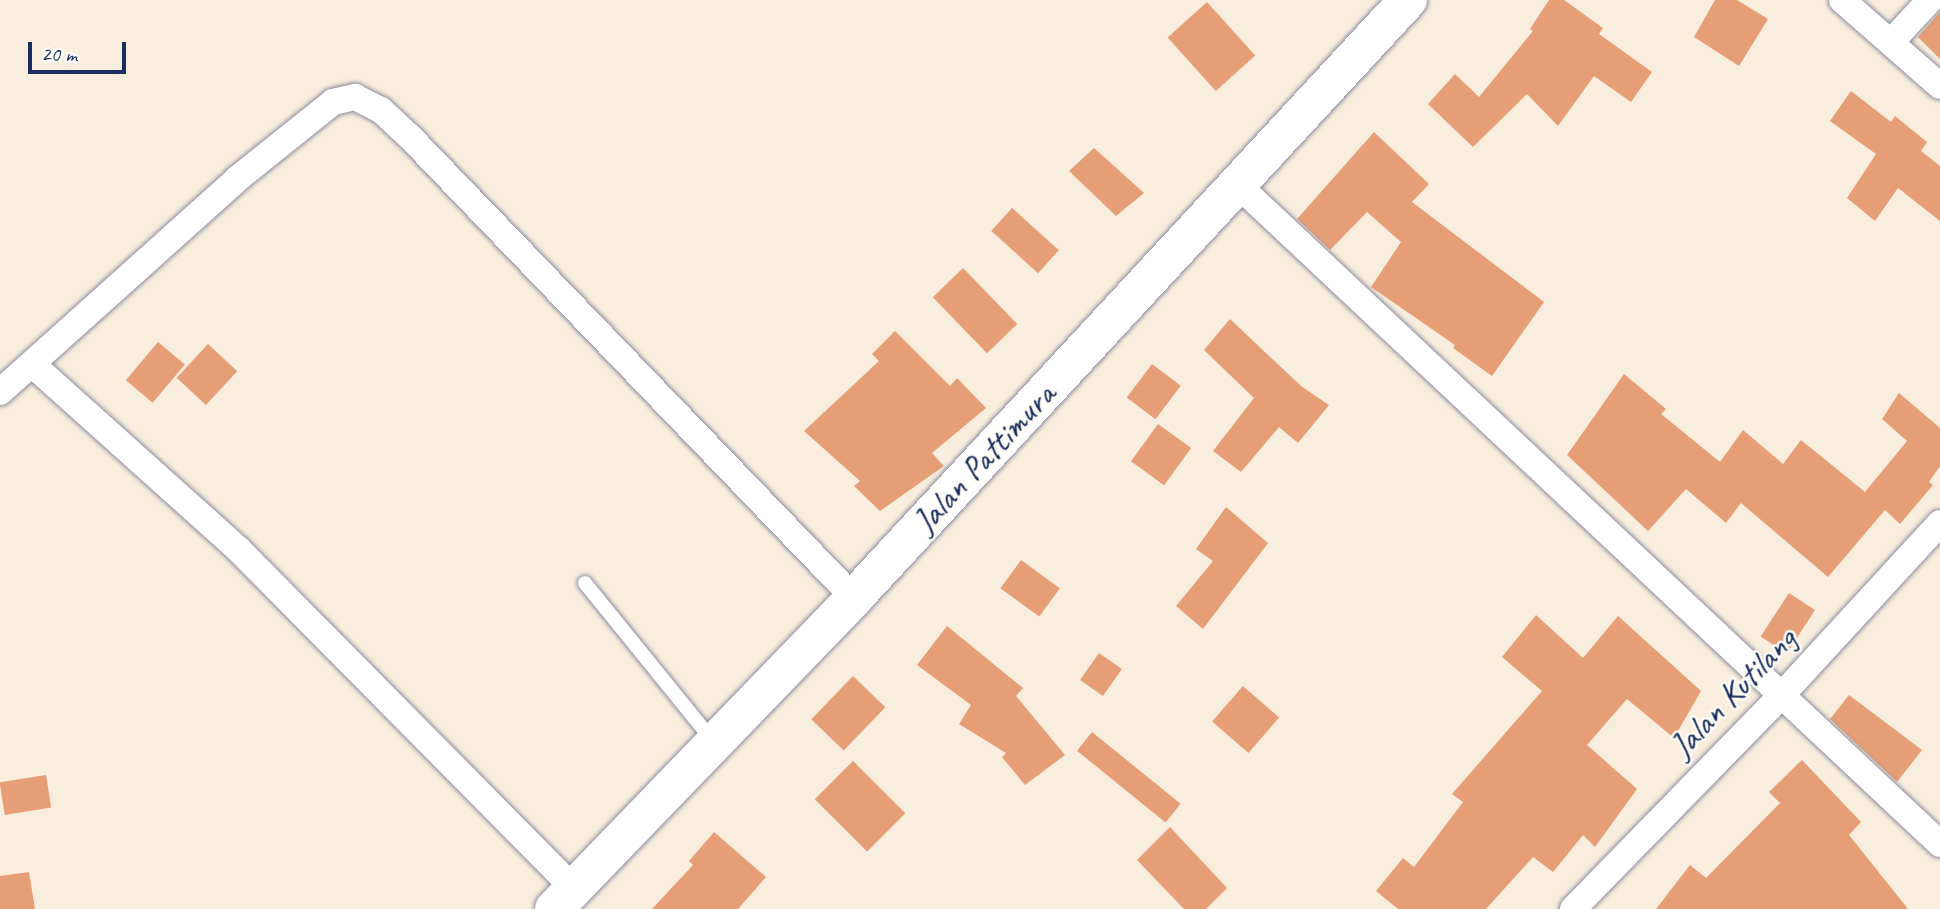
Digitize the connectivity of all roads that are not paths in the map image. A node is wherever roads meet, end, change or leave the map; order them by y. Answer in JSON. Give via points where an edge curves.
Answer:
{"nodes":[{"id":1,"x":1408,"y":0,"type":"edge"},
{"id":2,"x":1842,"y":0,"type":"edge"},
{"id":3,"x":1930,"y":0,"type":"edge"},
{"id":4,"x":1892,"y":41,"type":"junction"},
{"id":5,"x":1940,"y":86,"type":"edge"},
{"id":6,"x":1238,"y":185,"type":"junction"},
{"id":7,"x":33,"y":365,"type":"junction"},
{"id":8,"x":0,"y":392,"type":"edge"},
{"id":9,"x":1940,"y":523,"type":"edge"},
{"id":10,"x":585,"y":583,"type":"dead end"},
{"id":11,"x":854,"y":598,"type":"junction"},
{"id":12,"x":1780,"y":697,"type":"junction"},
{"id":13,"x":714,"y":742,"type":"junction"},
{"id":14,"x":1940,"y":844,"type":"edge"},
{"id":15,"x":563,"y":898,"type":"edge"},
{"id":16,"x":1573,"y":909,"type":"edge"}],
"edges":[{"from":1,"to":6,"type":"main road","name":"Jalan Pattimura"},
{"from":2,"to":4,"type":"street"},
{"from":3,"to":4,"type":"street"},
{"from":4,"to":5,"type":"street"},
{"from":6,"to":11,"type":"main road","name":"Jalan Pattimura"},
{"from":6,"to":12,"type":"street"},
{"from":7,"to":8,"type":"street"},
{"from":7,"to":11,"type":"street","via":[[237,178],[333,102],[355,97],[382,110],[409,136]]},
{"from":7,"to":15,"type":"street","via":[[239,550]]},
{"from":9,"to":12,"type":"street","name":"Jalan Kutilang"},
{"from":10,"to":13,"type":"lane"},
{"from":11,"to":13,"type":"main road","name":"Jalan Pattimura"},
{"from":12,"to":14,"type":"street"},
{"from":12,"to":16,"type":"street","name":"Jalan Kutilang"},
{"from":13,"to":15,"type":"main road","name":"Jalan Pattimura"}]}
